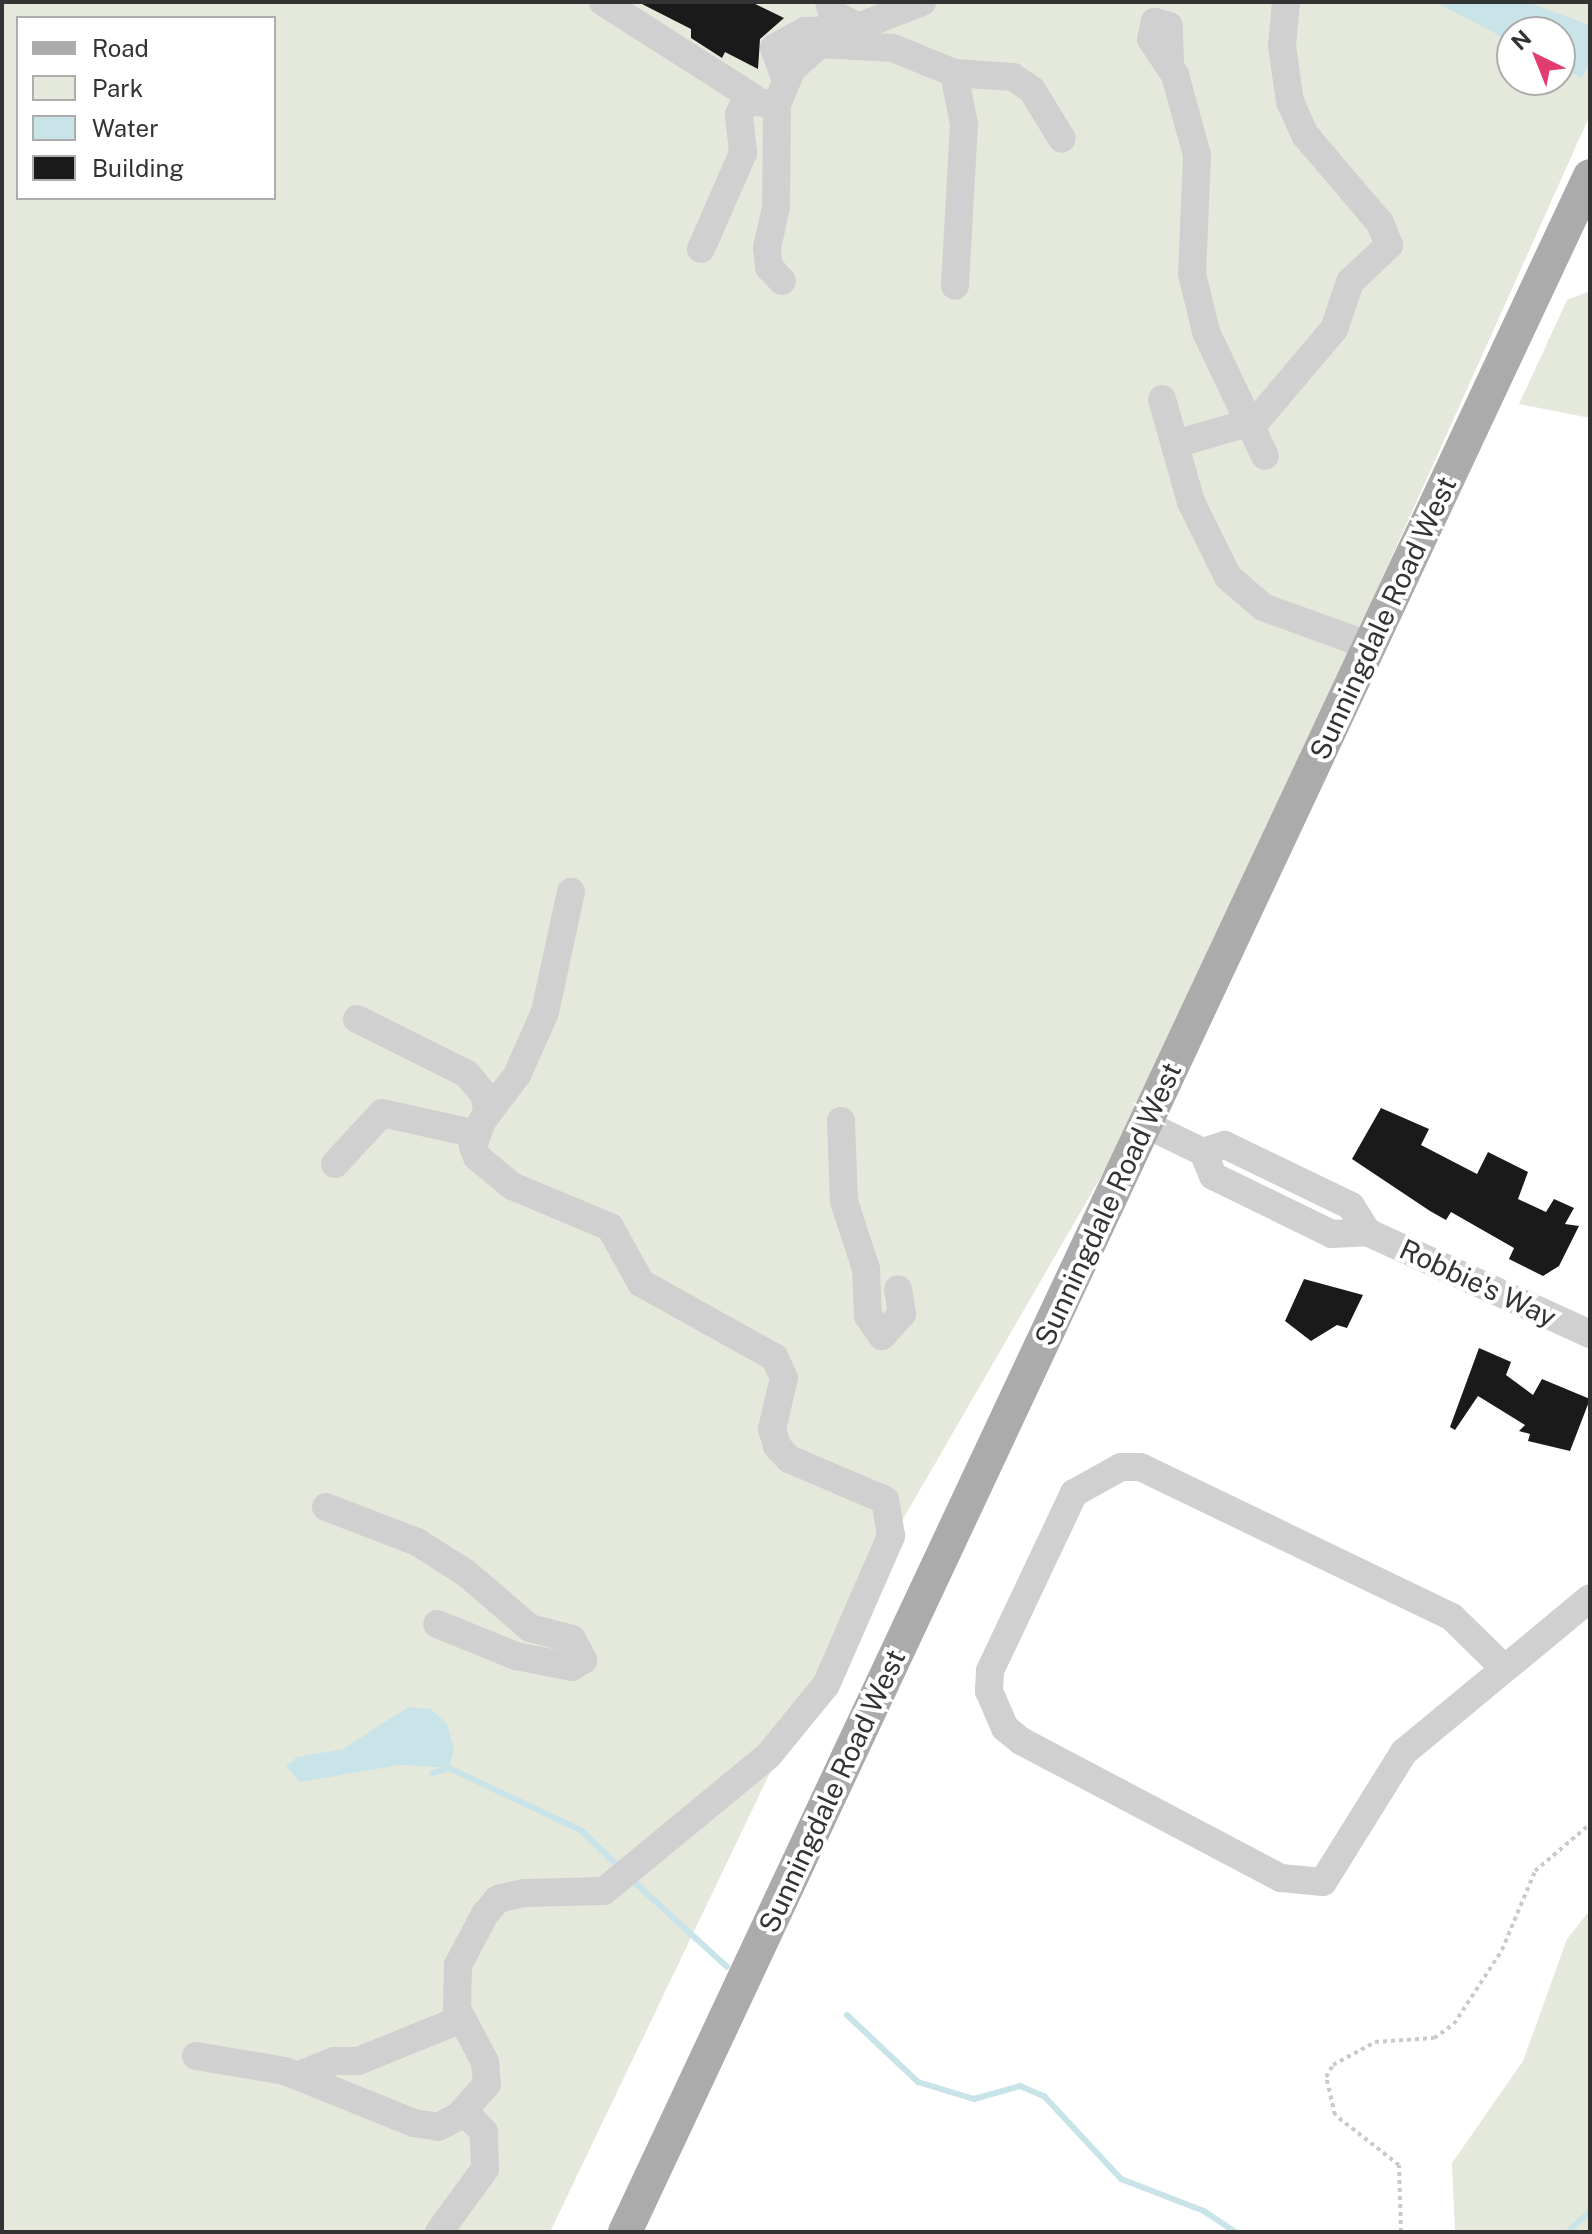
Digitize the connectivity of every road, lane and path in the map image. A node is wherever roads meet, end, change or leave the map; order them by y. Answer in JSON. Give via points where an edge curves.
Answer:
{"nodes":[{"id":1,"x":603,"y":2,"type":"edge"},
{"id":2,"x":922,"y":2,"type":"edge"},
{"id":3,"x":1286,"y":2,"type":"edge"},
{"id":4,"x":830,"y":24,"type":"edge"},
{"id":5,"x":1170,"y":63,"type":"dead end"},
{"id":6,"x":954,"y":73,"type":"junction"},
{"id":7,"x":772,"y":94,"type":"junction"},
{"id":8,"x":1062,"y":139,"type":"dead end"},
{"id":9,"x":1590,"y":176,"type":"edge"},
{"id":10,"x":701,"y":249,"type":"dead end"},
{"id":11,"x":782,"y":281,"type":"dead end"},
{"id":12,"x":955,"y":286,"type":"dead end"},
{"id":13,"x":1162,"y":399,"type":"dead end"},
{"id":14,"x":1175,"y":444,"type":"junction"},
{"id":15,"x":1265,"y":456,"type":"dead end"},
{"id":16,"x":1370,"y":646,"type":"junction"},
{"id":17,"x":571,"y":892,"type":"dead end"},
{"id":18,"x":357,"y":1019,"type":"dead end"},
{"id":19,"x":841,"y":1121,"type":"dead end"},
{"id":20,"x":482,"y":1124,"type":"junction"},
{"id":21,"x":1145,"y":1124,"type":"junction"},
{"id":22,"x":335,"y":1164,"type":"dead end"},
{"id":23,"x":898,"y":1289,"type":"dead end"},
{"id":24,"x":1590,"y":1334,"type":"edge"},
{"id":25,"x":326,"y":1507,"type":"dead end"},
{"id":26,"x":1590,"y":1598,"type":"edge"},
{"id":27,"x":437,"y":1624,"type":"dead end"},
{"id":28,"x":1504,"y":1668,"type":"junction"},
{"id":29,"x":1590,"y":1824,"type":"edge"},
{"id":30,"x":462,"y":2019,"type":"junction"},
{"id":31,"x":196,"y":2056,"type":"dead end"},
{"id":32,"x":297,"y":2076,"type":"junction"},
{"id":33,"x":464,"y":2111,"type":"junction"},
{"id":34,"x":439,"y":2232,"type":"edge"},
{"id":35,"x":625,"y":2232,"type":"edge"},
{"id":36,"x":1401,"y":2232,"type":"edge"}],
"edges":[{"from":1,"to":7,"type":"street"},
{"from":2,"to":4,"type":"street","via":[[876,23]]},
{"from":3,"to":14,"type":"street","via":[[1282,46],[1290,102],[1305,135],[1380,223],[1389,245],[1350,282],[1334,329],[1250,422]]},
{"from":4,"to":6,"type":"street"},
{"from":4,"to":7,"type":"street"},
{"from":5,"to":15,"type":"street","via":[[1197,155],[1191,250],[1199,303]]},
{"from":6,"to":8,"type":"street","via":[[1013,77],[1032,90]]},
{"from":6,"to":12,"type":"street","via":[[964,124]]},
{"from":7,"to":10,"type":"street","via":[[739,114],[743,153]]},
{"from":7,"to":11,"type":"street","via":[[776,207],[767,248],[769,267]]},
{"from":9,"to":16,"type":"main road","name":"Sunningdale Road West"},
{"from":13,"to":14,"type":"street"},
{"from":14,"to":16,"type":"street","via":[[1191,502],[1228,577],[1263,607]]},
{"from":16,"to":21,"type":"main road","name":"Sunningdale Road West"},
{"from":17,"to":20,"type":"street","via":[[545,1012],[517,1075]]},
{"from":18,"to":20,"type":"street","via":[[467,1074],[484,1094]]},
{"from":19,"to":23,"type":"street","via":[[844,1201],[866,1269],[868,1316],[882,1336],[902,1314]]},
{"from":20,"to":22,"type":"street","via":[[382,1113]]},
{"from":20,"to":30,"type":"street","via":[[473,1146],[484,1168],[610,1227],[641,1283],[774,1357],[784,1378],[772,1429],[777,1446],[789,1459],[885,1500],[891,1536],[826,1685],[768,1756],[604,1891],[498,1899],[458,1965]]},
{"from":21,"to":24,"type":"street","name":"Robbie's Way","via":[[1203,1152],[1213,1176],[1332,1234],[1367,1232]]},
{"from":21,"to":35,"type":"main road","name":"Sunningdale Road West"},
{"from":25,"to":27,"type":"street","via":[[417,1542],[530,1628],[572,1639],[583,1660],[572,1667],[516,1656]]},
{"from":26,"to":28,"type":"street"},
{"from":28,"to":28,"type":"street","via":[[1404,1752],[1323,1882],[1281,1878],[1021,1741],[1005,1728],[989,1691],[990,1671],[1074,1493],[1121,1467],[1140,1467],[1452,1617]]},
{"from":29,"to":36,"type":"path","via":[[1535,1871],[1502,1950],[1454,2024],[1434,2038],[1363,2047],[1326,2077],[1335,2115],[1399,2165]]},
{"from":30,"to":32,"type":"street","via":[[358,2061],[317,2065]]},
{"from":30,"to":33,"type":"street","via":[[485,2062],[487,2084]]},
{"from":31,"to":32,"type":"street"},
{"from":32,"to":33,"type":"street","via":[[414,2123],[438,2127]]},
{"from":33,"to":34,"type":"street","via":[[484,2132],[485,2169]]}]}
